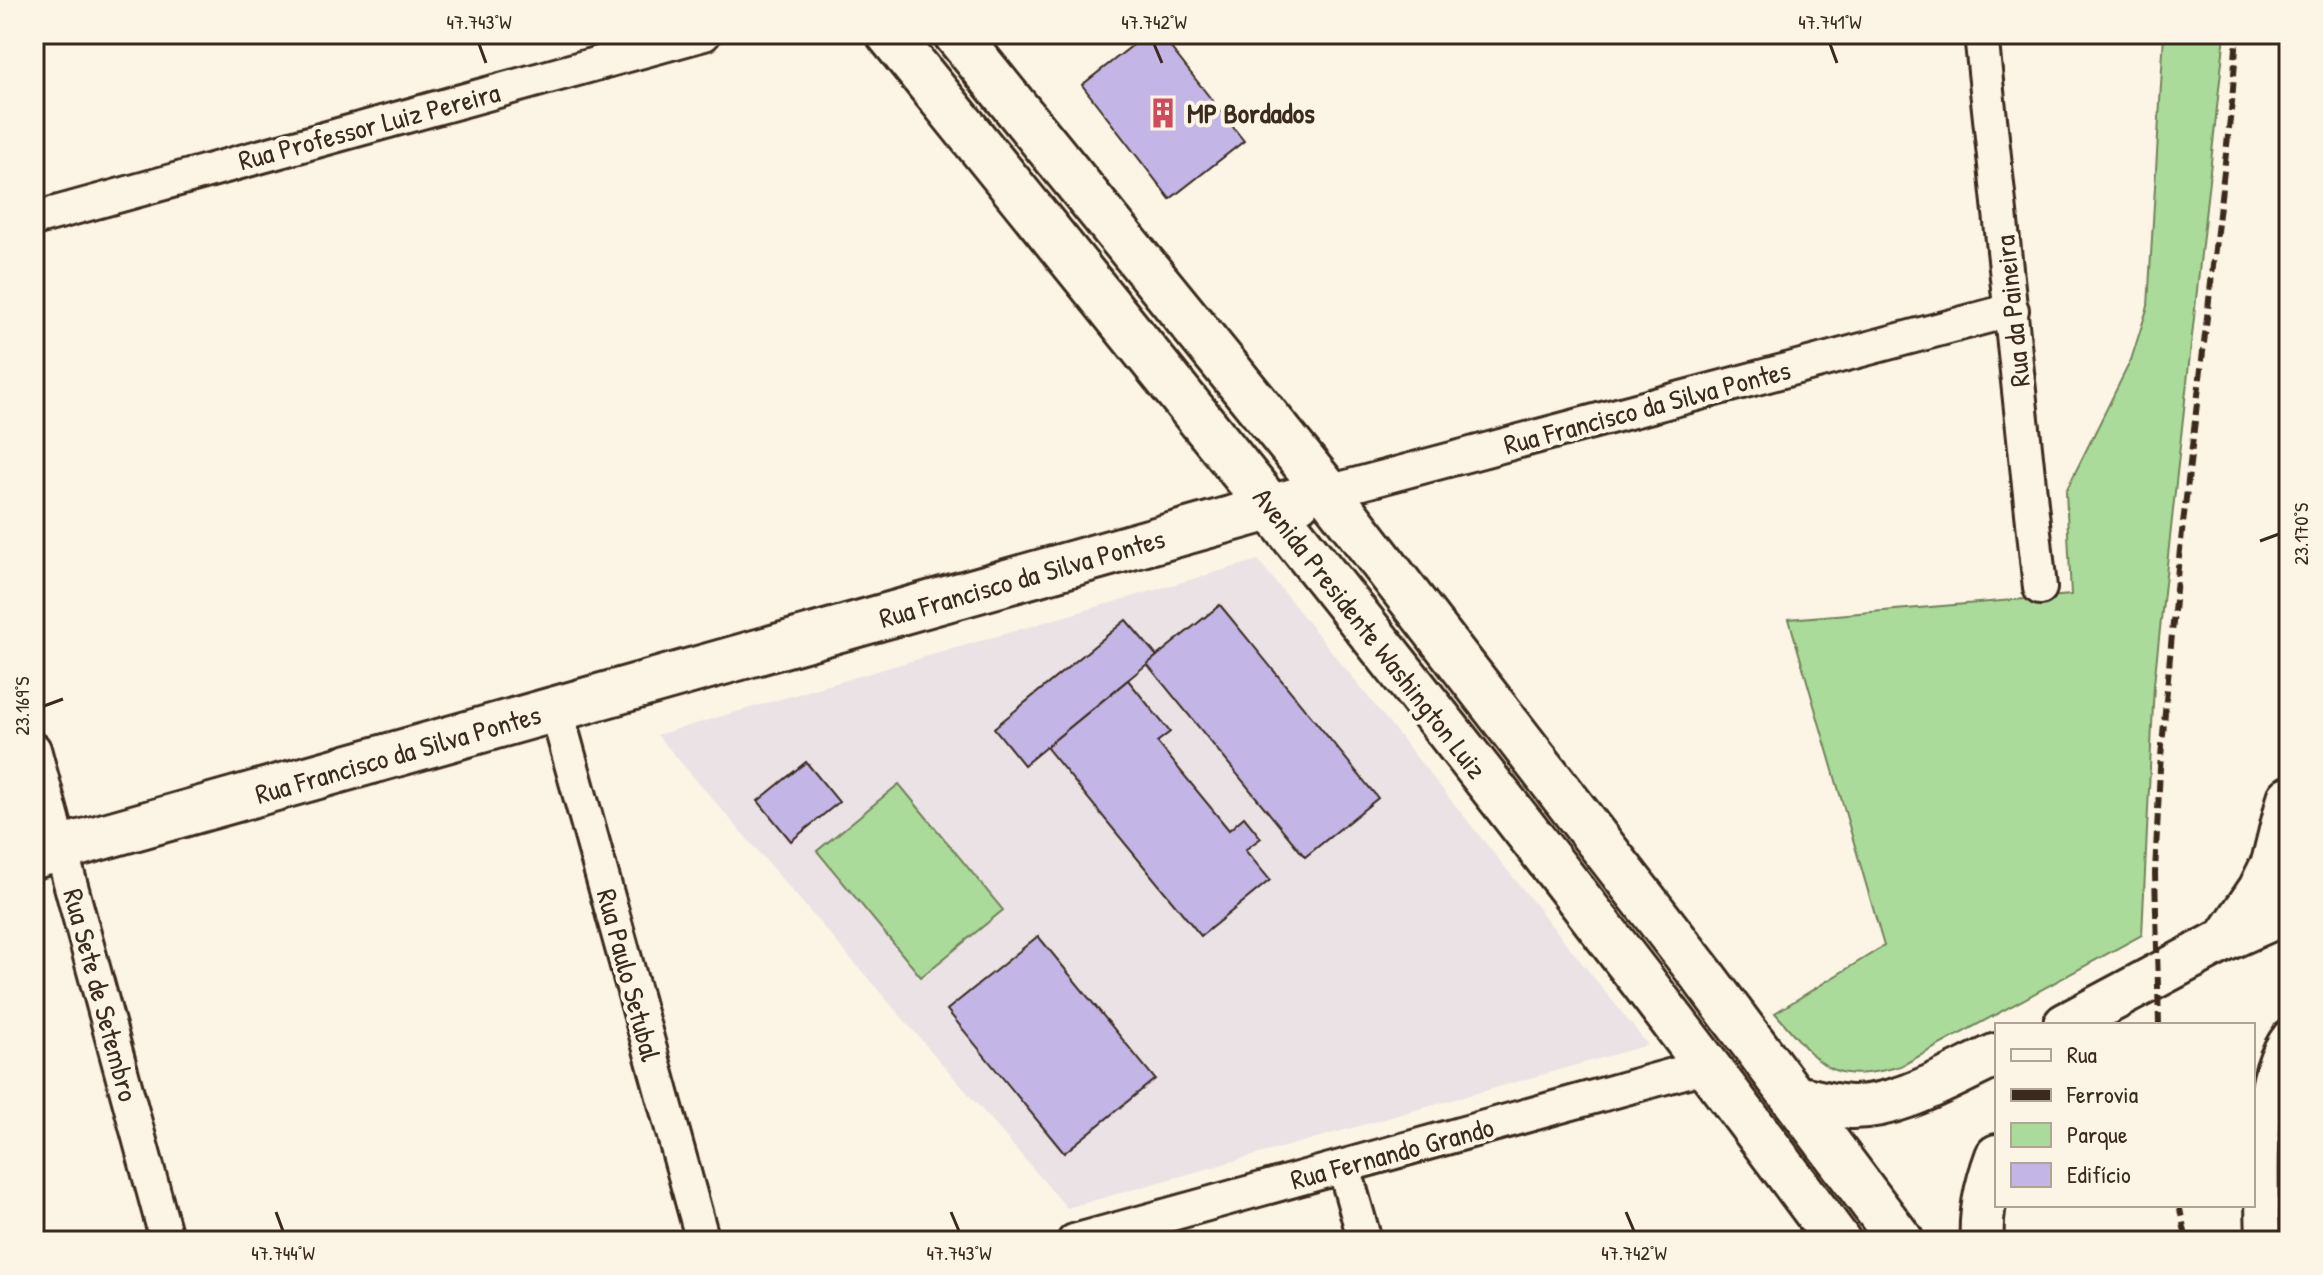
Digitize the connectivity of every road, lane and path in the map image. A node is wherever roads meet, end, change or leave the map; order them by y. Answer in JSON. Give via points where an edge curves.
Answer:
{"nodes":[{"id":1,"x":704,"y":34,"type":"edge"},
{"id":2,"x":889,"y":34,"type":"edge"},
{"id":3,"x":956,"y":34,"type":"edge"},
{"id":4,"x":1981,"y":34,"type":"edge"},
{"id":5,"x":34,"y":219,"type":"edge"},
{"id":6,"x":2012,"y":310,"type":"junction"},
{"id":7,"x":1328,"y":492,"type":"junction"},
{"id":8,"x":1271,"y":508,"type":"junction"},
{"id":9,"x":2040,"y":588,"type":"dead end"},
{"id":10,"x":556,"y":709,"type":"junction"},
{"id":11,"x":34,"y":749,"type":"edge"},
{"id":12,"x":2289,"y":798,"type":"edge"},
{"id":13,"x":48,"y":852,"type":"edge"},
{"id":14,"x":2289,"y":911,"type":"edge"},
{"id":15,"x":2226,"y":939,"type":"junction"},
{"id":16,"x":2075,"y":1022,"type":"edge"},
{"id":17,"x":2289,"y":1036,"type":"edge"},
{"id":18,"x":1995,"y":1056,"type":"edge"},
{"id":19,"x":1709,"y":1065,"type":"junction"},
{"id":20,"x":1795,"y":1097,"type":"junction"},
{"id":21,"x":1757,"y":1131,"type":"junction"},
{"id":22,"x":1995,"y":1161,"type":"edge"},
{"id":23,"x":1344,"y":1167,"type":"junction"},
{"id":24,"x":167,"y":1241,"type":"edge"},
{"id":25,"x":703,"y":1241,"type":"edge"},
{"id":26,"x":1074,"y":1241,"type":"edge"},
{"id":27,"x":1365,"y":1241,"type":"edge"},
{"id":28,"x":1838,"y":1241,"type":"edge"},
{"id":29,"x":1901,"y":1241,"type":"edge"},
{"id":30,"x":1982,"y":1241,"type":"edge"},
{"id":31,"x":2263,"y":1241,"type":"edge"}],
"edges":[{"from":1,"to":5,"type":"street","name":"Rua Professor Luiz Pereira"},
{"from":2,"to":8,"type":"main road","name":"Avenida Presidente Washington Luiz"},
{"from":3,"to":7,"type":"main road","name":"Avenida Presidente Washington Luiz"},
{"from":4,"to":6,"type":"street","name":"Rua da Paineira"},
{"from":6,"to":7,"type":"street","name":"Rua Francisco da Silva Pontes"},
{"from":6,"to":9,"type":"street","name":"Rua da Paineira"},
{"from":7,"to":8,"type":"main road","name":"Rua Francisco da Silva Pontes"},
{"from":7,"to":20,"type":"main road","name":"Avenida Presidente Washington Luiz"},
{"from":8,"to":10,"type":"main road","name":"Rua Francisco da Silva Pontes"},
{"from":8,"to":19,"type":"main road","name":"Avenida Presidente Washington Luiz"},
{"from":10,"to":13,"type":"main road","name":"Rua Francisco da Silva Pontes"},
{"from":10,"to":25,"type":"street","name":"Rua Paulo Setubal"},
{"from":11,"to":13,"type":"street","name":"Rua Sete de Setembro"},
{"from":12,"to":15,"type":"street","via":[[2273,863]]},
{"from":13,"to":24,"type":"street","name":"Rua Sete de Setembro"},
{"from":14,"to":15,"type":"street"},
{"from":15,"to":16,"type":"street"},
{"from":17,"to":31,"type":"street","via":[[2273,1063],[2265,1101]]},
{"from":18,"to":20,"type":"street","via":[[1873,1106]]},
{"from":19,"to":21,"type":"main road","name":"Avenida Presidente Washington Luiz"},
{"from":19,"to":23,"type":"street","name":"Rua Fernando Grando"},
{"from":20,"to":21,"type":"main road","via":[[1770,1114]]},
{"from":20,"to":29,"type":"main road","name":"Avenida Presidente Washington Luiz"},
{"from":21,"to":28,"type":"main road","name":"Avenida Presidente Washington Luiz"},
{"from":22,"to":30,"type":"street","via":[[1988,1179]]},
{"from":23,"to":26,"type":"street","name":"Rua Fernando Grando"},
{"from":23,"to":27,"type":"street"}]}
